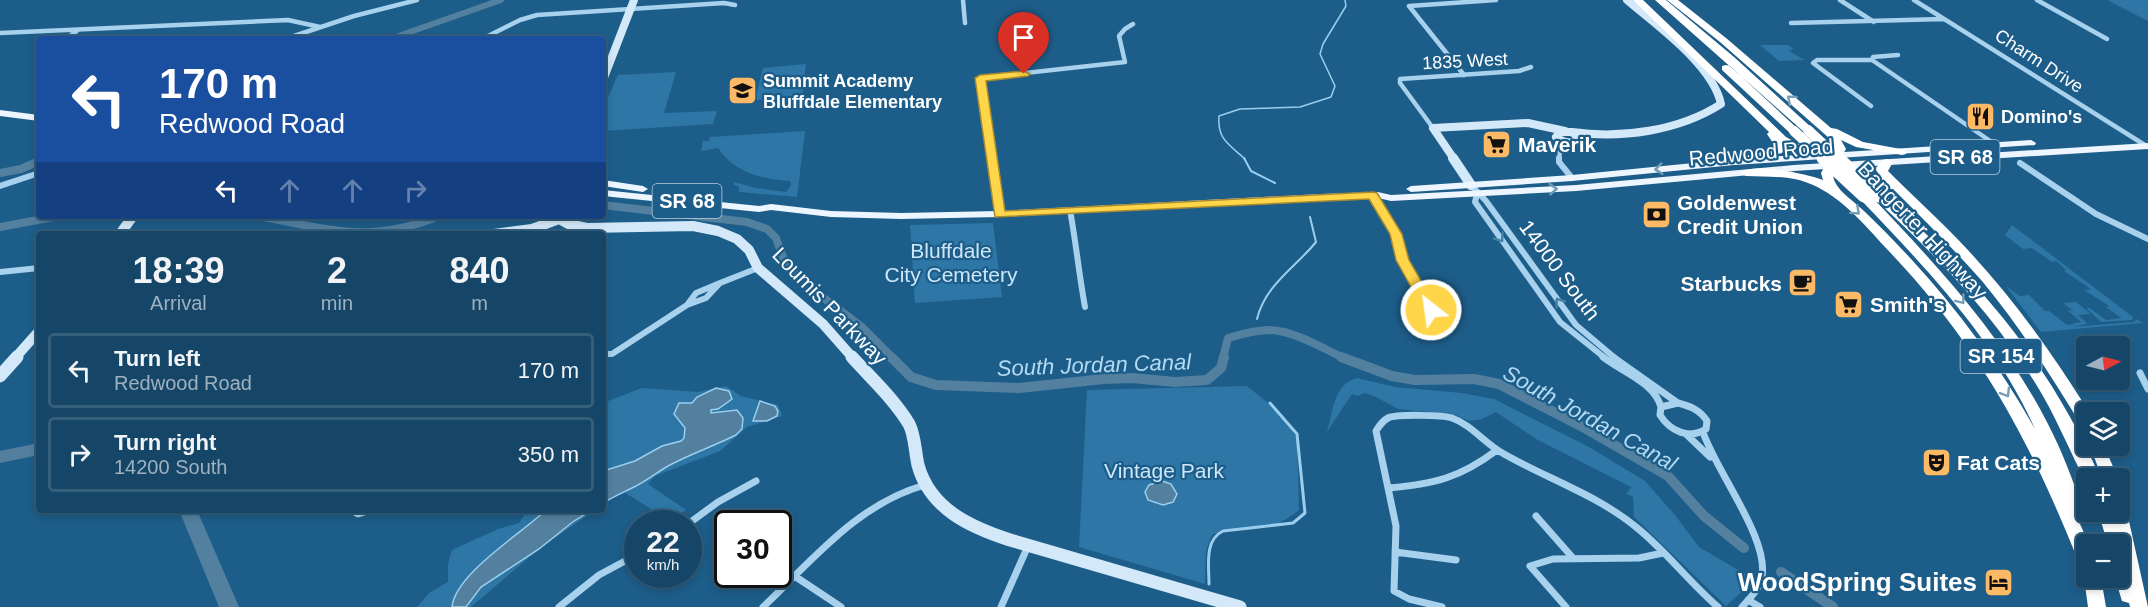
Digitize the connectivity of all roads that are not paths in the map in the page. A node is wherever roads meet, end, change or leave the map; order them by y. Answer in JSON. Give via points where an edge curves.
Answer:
{"nodes":[{"id":1,"x":417,"y":0,"type":"edge"},
{"id":2,"x":634,"y":0,"type":"edge"},
{"id":3,"x":963,"y":0,"type":"edge"},
{"id":4,"x":1497,"y":0,"type":"edge"},
{"id":5,"x":1626,"y":0,"type":"edge"},
{"id":6,"x":1638,"y":0,"type":"edge"},
{"id":7,"x":1647,"y":0,"type":"edge"},
{"id":8,"x":1660,"y":0,"type":"edge"},
{"id":9,"x":1672,"y":0,"type":"edge"},
{"id":10,"x":1840,"y":0,"type":"edge"},
{"id":11,"x":1914,"y":0,"type":"edge"},
{"id":12,"x":2037,"y":0,"type":"edge"},
{"id":13,"x":735,"y":5,"type":"dead end"},
{"id":14,"x":631,"y":9,"type":"junction"},
{"id":15,"x":1945,"y":19,"type":"junction"},
{"id":16,"x":965,"y":23,"type":"dead end"},
{"id":17,"x":1791,"y":23,"type":"dead end"},
{"id":18,"x":1874,"y":23,"type":"junction"},
{"id":19,"x":1133,"y":24,"type":"dead end"},
{"id":20,"x":320,"y":27,"type":"junction"},
{"id":21,"x":79,"y":29,"type":"junction"},
{"id":22,"x":0,"y":33,"type":"edge"},
{"id":23,"x":70,"y":36,"type":"edge"},
{"id":24,"x":294,"y":36,"type":"edge"},
{"id":25,"x":488,"y":36,"type":"edge"},
{"id":26,"x":2108,"y":39,"type":"dead end"},
{"id":27,"x":1898,"y":55,"type":"dead end"},
{"id":28,"x":1872,"y":60,"type":"junction"},
{"id":29,"x":1531,"y":67,"type":"dead end"},
{"id":30,"x":606,"y":72,"type":"edge"},
{"id":31,"x":1464,"y":75,"type":"junction"},
{"id":32,"x":1400,"y":79,"type":"joint"},
{"id":33,"x":1871,"y":106,"type":"dead end"},
{"id":34,"x":0,"y":113,"type":"edge"},
{"id":35,"x":36,"y":118,"type":"edge"},
{"id":36,"x":1817,"y":120,"type":"junction"},
{"id":37,"x":1536,"y":124,"type":"junction"},
{"id":38,"x":1767,"y":125,"type":"junction"},
{"id":39,"x":1433,"y":128,"type":"junction"},
{"id":40,"x":1569,"y":132,"type":"junction"},
{"id":41,"x":1600,"y":134,"type":"junction"},
{"id":42,"x":1557,"y":137,"type":"junction"},
{"id":43,"x":2134,"y":138,"type":"junction"},
{"id":44,"x":1577,"y":141,"type":"junction"},
{"id":45,"x":2147,"y":144,"type":"edge"},
{"id":46,"x":1996,"y":145,"type":"junction"},
{"id":47,"x":1560,"y":152,"type":"junction"},
{"id":48,"x":1902,"y":153,"type":"junction"},
{"id":49,"x":1819,"y":157,"type":"junction"},
{"id":50,"x":1833,"y":161,"type":"junction"},
{"id":51,"x":1734,"y":162,"type":"junction"},
{"id":52,"x":1887,"y":162,"type":"junction"},
{"id":53,"x":2020,"y":163,"type":"dead end"},
{"id":54,"x":1846,"y":165,"type":"junction"},
{"id":55,"x":1746,"y":173,"type":"junction"},
{"id":56,"x":36,"y":175,"type":"edge"},
{"id":57,"x":1572,"y":178,"type":"junction"},
{"id":58,"x":606,"y":183,"type":"edge"},
{"id":59,"x":0,"y":186,"type":"edge"},
{"id":60,"x":1474,"y":190,"type":"junction"},
{"id":61,"x":1836,"y":192,"type":"junction"},
{"id":62,"x":606,"y":193,"type":"edge"},
{"id":63,"x":1902,"y":193,"type":"junction"},
{"id":64,"x":1375,"y":195,"type":"junction"},
{"id":65,"x":771,"y":207,"type":"junction"},
{"id":66,"x":1070,"y":210,"type":"junction"},
{"id":67,"x":999,"y":214,"type":"junction"},
{"id":68,"x":556,"y":219,"type":"edge"},
{"id":69,"x":560,"y":219,"type":"edge"},
{"id":70,"x":522,"y":231,"type":"edge"},
{"id":71,"x":2148,"y":231,"type":"edge"},
{"id":72,"x":2134,"y":232,"type":"junction"},
{"id":73,"x":2148,"y":239,"type":"edge"},
{"id":74,"x":758,"y":267,"type":"junction"},
{"id":75,"x":36,"y":268,"type":"edge"},
{"id":76,"x":0,"y":272,"type":"edge"},
{"id":77,"x":720,"y":283,"type":"junction"},
{"id":78,"x":687,"y":305,"type":"junction"},
{"id":79,"x":1085,"y":307,"type":"dead end"},
{"id":80,"x":1431,"y":310,"type":"dead end"},
{"id":81,"x":36,"y":334,"type":"edge"},
{"id":82,"x":606,"y":354,"type":"edge"},
{"id":83,"x":2140,"y":373,"type":"dead end"},
{"id":84,"x":0,"y":376,"type":"edge"},
{"id":85,"x":2148,"y":389,"type":"edge"},
{"id":86,"x":1677,"y":403,"type":"junction"},
{"id":87,"x":2076,"y":404,"type":"edge"},
{"id":88,"x":1661,"y":407,"type":"junction"},
{"id":89,"x":1703,"y":432,"type":"junction"},
{"id":90,"x":1684,"y":433,"type":"junction"},
{"id":91,"x":1497,"y":450,"type":"junction"},
{"id":92,"x":1713,"y":459,"type":"junction"},
{"id":93,"x":2088,"y":468,"type":"edge"},
{"id":94,"x":756,"y":481,"type":"dead end"},
{"id":95,"x":925,"y":485,"type":"junction"},
{"id":96,"x":1389,"y":488,"type":"junction"},
{"id":97,"x":702,"y":514,"type":"edge"},
{"id":98,"x":1536,"y":516,"type":"dead end"},
{"id":99,"x":2122,"y":522,"type":"edge"},
{"id":100,"x":2082,"y":534,"type":"edge"},
{"id":101,"x":2076,"y":535,"type":"edge"},
{"id":102,"x":1028,"y":546,"type":"junction"},
{"id":103,"x":1395,"y":552,"type":"junction"},
{"id":104,"x":1663,"y":553,"type":"junction"},
{"id":105,"x":1573,"y":558,"type":"junction"},
{"id":106,"x":1456,"y":560,"type":"dead end"},
{"id":107,"x":624,"y":562,"type":"edge"},
{"id":108,"x":796,"y":577,"type":"junction"},
{"id":109,"x":2094,"y":588,"type":"edge"},
{"id":110,"x":2126,"y":588,"type":"edge"},
{"id":111,"x":1748,"y":600,"type":"junction"},
{"id":112,"x":559,"y":607,"type":"edge"},
{"id":113,"x":763,"y":607,"type":"edge"},
{"id":114,"x":841,"y":607,"type":"edge"},
{"id":115,"x":1001,"y":607,"type":"edge"},
{"id":116,"x":1240,"y":607,"type":"edge"},
{"id":117,"x":1442,"y":607,"type":"edge"},
{"id":118,"x":1566,"y":607,"type":"edge"},
{"id":119,"x":1718,"y":607,"type":"edge"},
{"id":120,"x":1742,"y":607,"type":"edge"},
{"id":121,"x":1760,"y":607,"type":"edge"},
{"id":122,"x":2097,"y":607,"type":"edge"},
{"id":123,"x":2130,"y":607,"type":"edge"},
{"id":124,"x":2139,"y":607,"type":"edge"}],
"edges":[{"from":1,"to":20,"type":"street"},
{"from":2,"to":14,"type":"street"},
{"from":3,"to":16,"type":"street"},
{"from":4,"to":31,"type":"street","via":[[1409,6]]},
{"from":5,"to":41,"type":"street","via":[[1689,56],[1719,90],[1721,104],[1671,126]]},
{"from":6,"to":38,"type":"highway"},
{"from":7,"to":100,"type":"highway","name":"Bangerter Highway","number":"SR 154","one_way":true,"bridge":true,"via":[[1707,50],[1864,196],[1957,296],[2011,371],[2052,447]]},
{"from":8,"to":93,"type":"highway","name":"Bangerter Highway","number":"SR 154","bridge":true,"via":[[1947,258],[2004,324],[2038,373]]},
{"from":36,"to":9,"type":"highway","one_way":true},
{"from":10,"to":18,"type":"street"},
{"from":11,"to":15,"type":"street","name":"Charm Drive"},
{"from":12,"to":26,"type":"street"},
{"from":13,"to":14,"type":"street"},
{"from":14,"to":25,"type":"street","via":[[531,16]]},
{"from":14,"to":30,"type":"street"},
{"from":15,"to":18,"type":"street"},
{"from":15,"to":43,"type":"street","name":"Charm Drive"},
{"from":17,"to":18,"type":"street"},
{"from":19,"to":67,"type":"street","via":[[1119,34],[1125,62],[980,78]]},
{"from":20,"to":21,"type":"street","via":[[288,20]]},
{"from":20,"to":24,"type":"street"},
{"from":21,"to":22,"type":"street"},
{"from":21,"to":23,"type":"street"},
{"from":27,"to":28,"type":"street"},
{"from":28,"to":33,"type":"street","via":[[1827,59],[1813,63]]},
{"from":28,"to":46,"type":"street"},
{"from":29,"to":31,"type":"street","name":"1835 West"},
{"from":31,"to":32,"type":"street","name":"1835 West"},
{"from":32,"to":39,"type":"street","name":"14000 South"},
{"from":34,"to":35,"type":"main road"},
{"from":36,"to":48,"type":"highway","via":[[1850,141]]},
{"from":36,"to":50,"type":"highway","via":[[1838,141],[1840,149]]},
{"from":37,"to":39,"type":"street"},
{"from":37,"to":40,"type":"street"},
{"from":37,"to":42,"type":"street"},
{"from":38,"to":49,"type":"highway","via":[[1788,143]]},
{"from":38,"to":51,"type":"highway","via":[[1780,142],[1778,151]]},
{"from":39,"to":60,"type":"street","name":"14000 South"},
{"from":40,"to":41,"type":"street"},
{"from":40,"to":42,"type":"street"},
{"from":40,"to":44,"type":"street"},
{"from":41,"to":44,"type":"street"},
{"from":42,"to":44,"type":"street"},
{"from":42,"to":47,"type":"street"},
{"from":43,"to":45,"type":"main road","name":"Redwood Road","number":"SR 68"},
{"from":43,"to":46,"type":"main road","name":"Redwood Road","number":"SR 68"},
{"from":44,"to":47,"type":"street"},
{"from":45,"to":52,"type":"main road","name":"Redwood Road","number":"SR 68"},
{"from":46,"to":48,"type":"main road","name":"Redwood Road","number":"SR 68"},
{"from":47,"to":57,"type":"street","via":[[1559,162]]},
{"from":48,"to":50,"type":"main road","number":"SR 68"},
{"from":49,"to":50,"type":"highway"},
{"from":49,"to":51,"type":"main road","name":"Redwood Road","number":"SR 68"},
{"from":50,"to":54,"type":"highway"},
{"from":50,"to":55,"type":"main road","name":"Redwood Road","number":"SR 68"},
{"from":50,"to":61,"type":"highway","via":[[1827,177]]},
{"from":51,"to":57,"type":"main road","name":"Redwood Road","number":"SR 68","one_way":true},
{"from":52,"to":54,"type":"main road","name":"Redwood Road","number":"SR 68"},
{"from":52,"to":63,"type":"highway","via":[[1881,169]]},
{"from":53,"to":72,"type":"street","via":[[2096,214]]},
{"from":54,"to":63,"type":"highway"},
{"from":60,"to":55,"type":"main road","name":"Redwood Road","number":"SR 68","one_way":true,"via":[[1585,187]]},
{"from":55,"to":61,"type":"highway","via":[[1806,177]]},
{"from":56,"to":59,"type":"street"},
{"from":57,"to":60,"type":"main road","name":"Redwood Road","number":"SR 68"},
{"from":58,"to":65,"type":"main road","number":"SR 68","via":[[759,202]]},
{"from":60,"to":64,"type":"main road","name":"Redwood Road","number":"SR 68","via":[[1391,198]]},
{"from":86,"to":60,"type":"street","name":"14000 South","one_way":true,"via":[[1576,325]]},
{"from":60,"to":88,"type":"street","name":"14000 South","one_way":true,"via":[[1475,202],[1560,322],[1647,386],[1658,396]]},
{"from":61,"to":101,"type":"highway","one_way":true,"via":[[1914,268],[1955,316],[2034,440]]},
{"from":62,"to":65,"type":"main road","number":"SR 68"},
{"from":63,"to":87,"type":"highway","via":[[1970,260],[2008,305]]},
{"from":64,"to":66,"type":"main road","name":"Redwood Road","number":"SR 68"},
{"from":64,"to":80,"type":"street","via":[[1396,234],[1402,260]]},
{"from":65,"to":67,"type":"main road","name":"Redwood Road","number":"SR 68","via":[[831,214]]},
{"from":66,"to":67,"type":"main road","name":"Redwood Road","number":"SR 68"},
{"from":66,"to":79,"type":"street"},
{"from":68,"to":70,"type":"street"},
{"from":69,"to":74,"type":"street","name":"Loumis Parkway","via":[[586,228],[702,227],[737,239]]},
{"from":71,"to":72,"type":"street"},
{"from":72,"to":73,"type":"street"},
{"from":74,"to":77,"type":"street"},
{"from":74,"to":95,"type":"street","name":"Loumis Parkway","via":[[823,324],[895,405],[910,426]]},
{"from":75,"to":76,"type":"street"},
{"from":77,"to":78,"type":"street","via":[[713,294]]},
{"from":77,"to":78,"type":"street","via":[[705,286],[689,298]]},
{"from":78,"to":82,"type":"street","via":[[612,354]]},
{"from":81,"to":84,"type":"street"},
{"from":83,"to":85,"type":"street"},
{"from":86,"to":88,"type":"street"},
{"from":86,"to":89,"type":"street","name":"14000 South","via":[[1705,416],[1708,425]]},
{"from":88,"to":90,"type":"street","via":[[1660,415],[1666,424]]},
{"from":89,"to":90,"type":"street"},
{"from":89,"to":92,"type":"street"},
{"from":90,"to":92,"type":"street"},
{"from":91,"to":96,"type":"street","via":[[1453,479]]},
{"from":91,"to":96,"type":"street","via":[[1459,421],[1439,416],[1390,417],[1376,430]]},
{"from":91,"to":104,"type":"street","via":[[1618,513]]},
{"from":92,"to":111,"type":"street","via":[[1756,538],[1763,567],[1757,590]]},
{"from":94,"to":97,"type":"street"},
{"from":95,"to":102,"type":"street","name":"Loumis Parkway","via":[[956,517],[979,530]]},
{"from":95,"to":108,"type":"street","via":[[874,506]]},
{"from":96,"to":103,"type":"street","via":[[1396,527]]},
{"from":98,"to":105,"type":"street"},
{"from":99,"to":124,"type":"highway"},
{"from":102,"to":115,"type":"street"},
{"from":102,"to":116,"type":"street","name":"Loumis Parkway"},
{"from":103,"to":106,"type":"street"},
{"from":103,"to":117,"type":"street","via":[[1393,590],[1400,596]]},
{"from":104,"to":105,"type":"street","via":[[1639,558]]},
{"from":104,"to":119,"type":"street"},
{"from":105,"to":118,"type":"street","via":[[1530,566]]},
{"from":107,"to":112,"type":"street","via":[[599,575]]},
{"from":108,"to":113,"type":"street"},
{"from":108,"to":114,"type":"street"},
{"from":109,"to":122,"type":"highway"},
{"from":110,"to":123,"type":"highway"},
{"from":111,"to":120,"type":"street"},
{"from":111,"to":121,"type":"street"}]}
